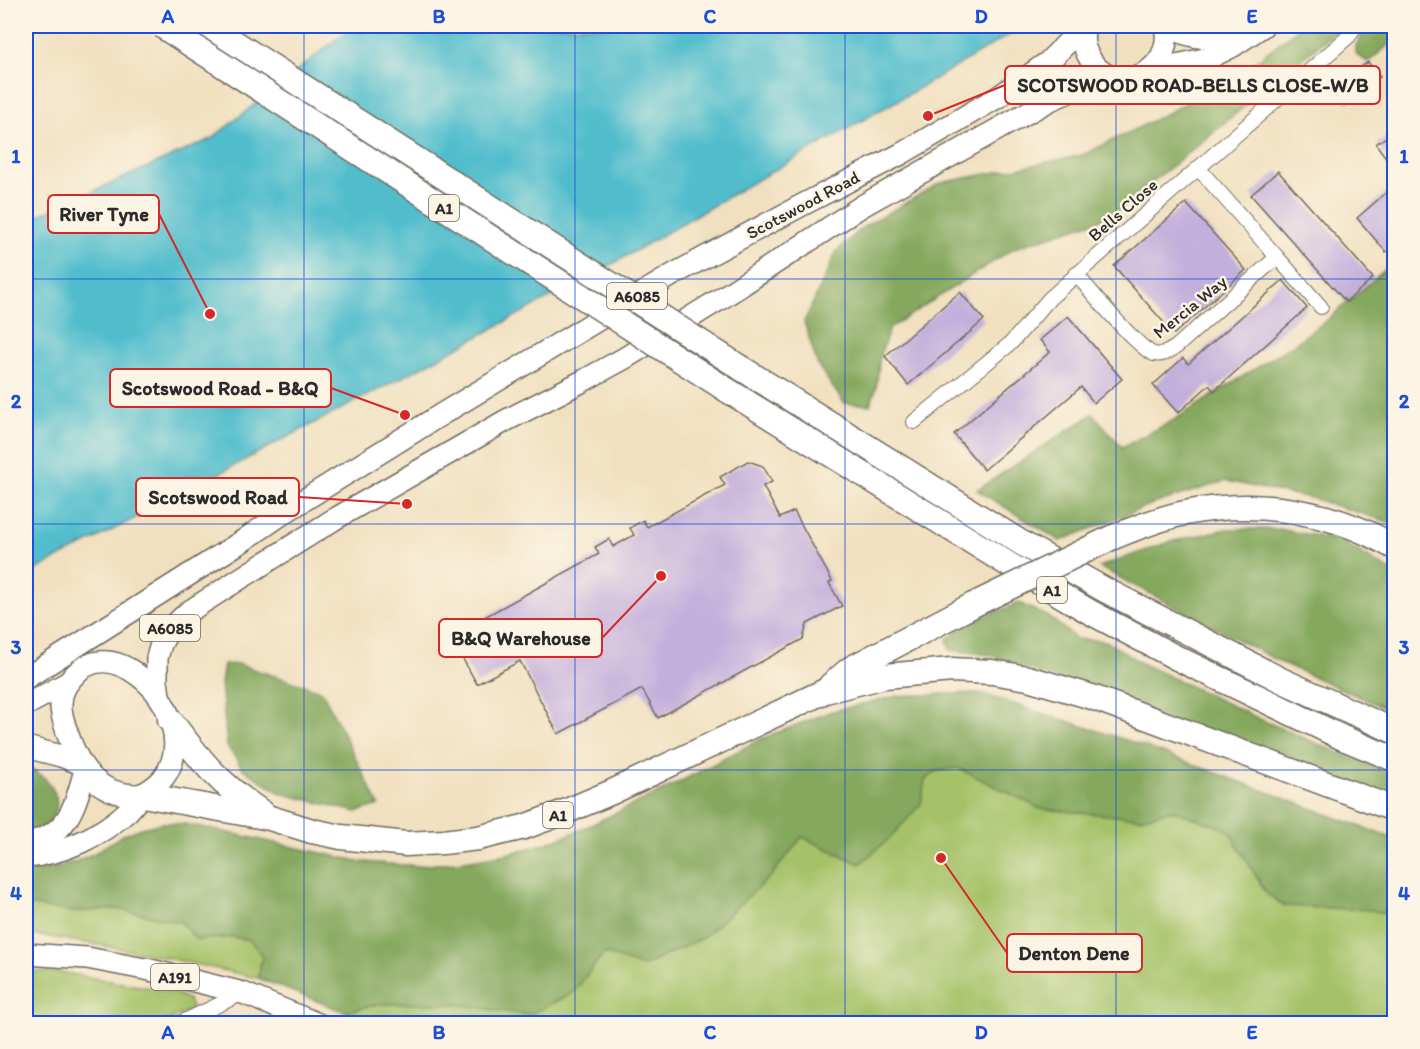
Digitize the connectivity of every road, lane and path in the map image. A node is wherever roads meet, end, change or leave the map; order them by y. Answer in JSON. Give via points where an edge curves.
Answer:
{"nodes":[{"id":1,"x":162,"y":26,"type":"edge"},
{"id":2,"x":209,"y":26,"type":"edge"},
{"id":3,"x":1084,"y":26,"type":"edge"},
{"id":4,"x":1167,"y":26,"type":"edge"},
{"id":5,"x":1355,"y":26,"type":"edge"},
{"id":6,"x":1256,"y":30,"type":"edge"},
{"id":7,"x":1149,"y":71,"type":"junction"},
{"id":8,"x":1120,"y":78,"type":"junction"},
{"id":9,"x":1198,"y":169,"type":"junction"},
{"id":10,"x":1277,"y":257,"type":"junction"},
{"id":11,"x":1076,"y":274,"type":"junction"},
{"id":12,"x":1322,"y":307,"type":"dead end"},
{"id":13,"x":914,"y":422,"type":"dead end"},
{"id":14,"x":1395,"y":547,"type":"edge"},
{"id":15,"x":99,"y":632,"type":"junction"},
{"id":16,"x":26,"y":678,"type":"edge"},
{"id":17,"x":72,"y":678,"type":"junction"},
{"id":18,"x":825,"y":691,"type":"junction"},
{"id":19,"x":159,"y":696,"type":"junction"},
{"id":20,"x":26,"y":705,"type":"edge"},
{"id":21,"x":170,"y":720,"type":"junction"},
{"id":22,"x":1395,"y":731,"type":"edge"},
{"id":23,"x":26,"y":747,"type":"edge"},
{"id":24,"x":1395,"y":759,"type":"edge"},
{"id":25,"x":82,"y":767,"type":"junction"},
{"id":26,"x":143,"y":795,"type":"junction"},
{"id":27,"x":1395,"y":809,"type":"edge"},
{"id":28,"x":270,"y":818,"type":"junction"},
{"id":29,"x":26,"y":843,"type":"edge"},
{"id":30,"x":26,"y":857,"type":"edge"},
{"id":31,"x":26,"y":954,"type":"edge"},
{"id":32,"x":243,"y":993,"type":"junction"},
{"id":33,"x":178,"y":1023,"type":"edge"},
{"id":34,"x":318,"y":1023,"type":"edge"}],
"edges":[{"from":1,"to":24,"type":"highway","number":"A1","bridge":true,"via":[[727,390],[1008,564],[1185,662]]},
{"from":2,"to":22,"type":"highway","number":"A1","bridge":true,"via":[[1023,544],[1188,634]]},
{"from":3,"to":8,"type":"main road","via":[[1084,46],[1091,62],[1104,73]]},
{"from":3,"to":15,"type":"main road","name":"Scotswood Road","number":"A6085","via":[[1048,62],[998,98],[663,280],[442,414]]},
{"from":4,"to":6,"type":"main road","via":[[1204,38],[1230,38]]},
{"from":4,"to":7,"type":"main road","via":[[1164,53]]},
{"from":5,"to":9,"type":"street","name":"Bells Close"},
{"from":6,"to":7,"type":"main road","name":"Scotswood Road","via":[[1209,58]]},
{"from":7,"to":8,"type":"main road","name":"Scotswood Road"},
{"from":8,"to":19,"type":"main road","name":"Scotswood Road","number":"A6085","via":[[1050,100],[984,136],[862,206],[624,358],[505,421],[238,580],[168,631],[157,658]]},
{"from":9,"to":10,"type":"street"},
{"from":9,"to":11,"type":"street","name":"Bells Close"},
{"from":10,"to":11,"type":"street","name":"Mercia Way","via":[[1176,347],[1159,355],[1138,342]]},
{"from":10,"to":12,"type":"street"},
{"from":11,"to":13,"type":"street","name":"Bells Close","via":[[1011,343]]},
{"from":14,"to":18,"type":"highway","number":"A1","bridge":true,"via":[[1357,528],[1300,512],[1252,507],[1183,514],[1111,538],[973,605],[850,669]]},
{"from":15,"to":16,"type":"main road","name":"Scotswood Road","number":"A6085"},
{"from":15,"to":17,"type":"main road"},
{"from":17,"to":19,"type":"main road","via":[[92,663],[114,663],[134,672]]},
{"from":17,"to":20,"type":"main road"},
{"from":17,"to":25,"type":"main road","via":[[61,702],[61,714]]},
{"from":18,"to":27,"type":"highway","number":"A1","via":[[885,676],[952,670],[1028,678],[1092,697]]},
{"from":18,"to":28,"type":"highway","number":"A1","via":[[585,804],[524,827],[478,838],[406,844],[374,841],[312,831]]},
{"from":19,"to":21,"type":"main road"},
{"from":21,"to":26,"type":"main road","via":[[175,746],[172,762],[160,782]]},
{"from":21,"to":28,"type":"highway","number":"A1","via":[[219,780]]},
{"from":23,"to":25,"type":"main road","via":[[61,756]]},
{"from":25,"to":26,"type":"main road","via":[[95,782],[112,790]]},
{"from":25,"to":29,"type":"main road","via":[[74,807],[62,825],[47,837]]},
{"from":26,"to":28,"type":"highway","number":"A1"},
{"from":26,"to":30,"type":"main road","via":[[127,812],[91,837],[45,855]]},
{"from":31,"to":32,"type":"main road","number":"A191","via":[[87,958]]},
{"from":32,"to":33,"type":"street"},
{"from":32,"to":34,"type":"main road","number":"A191"}]}
